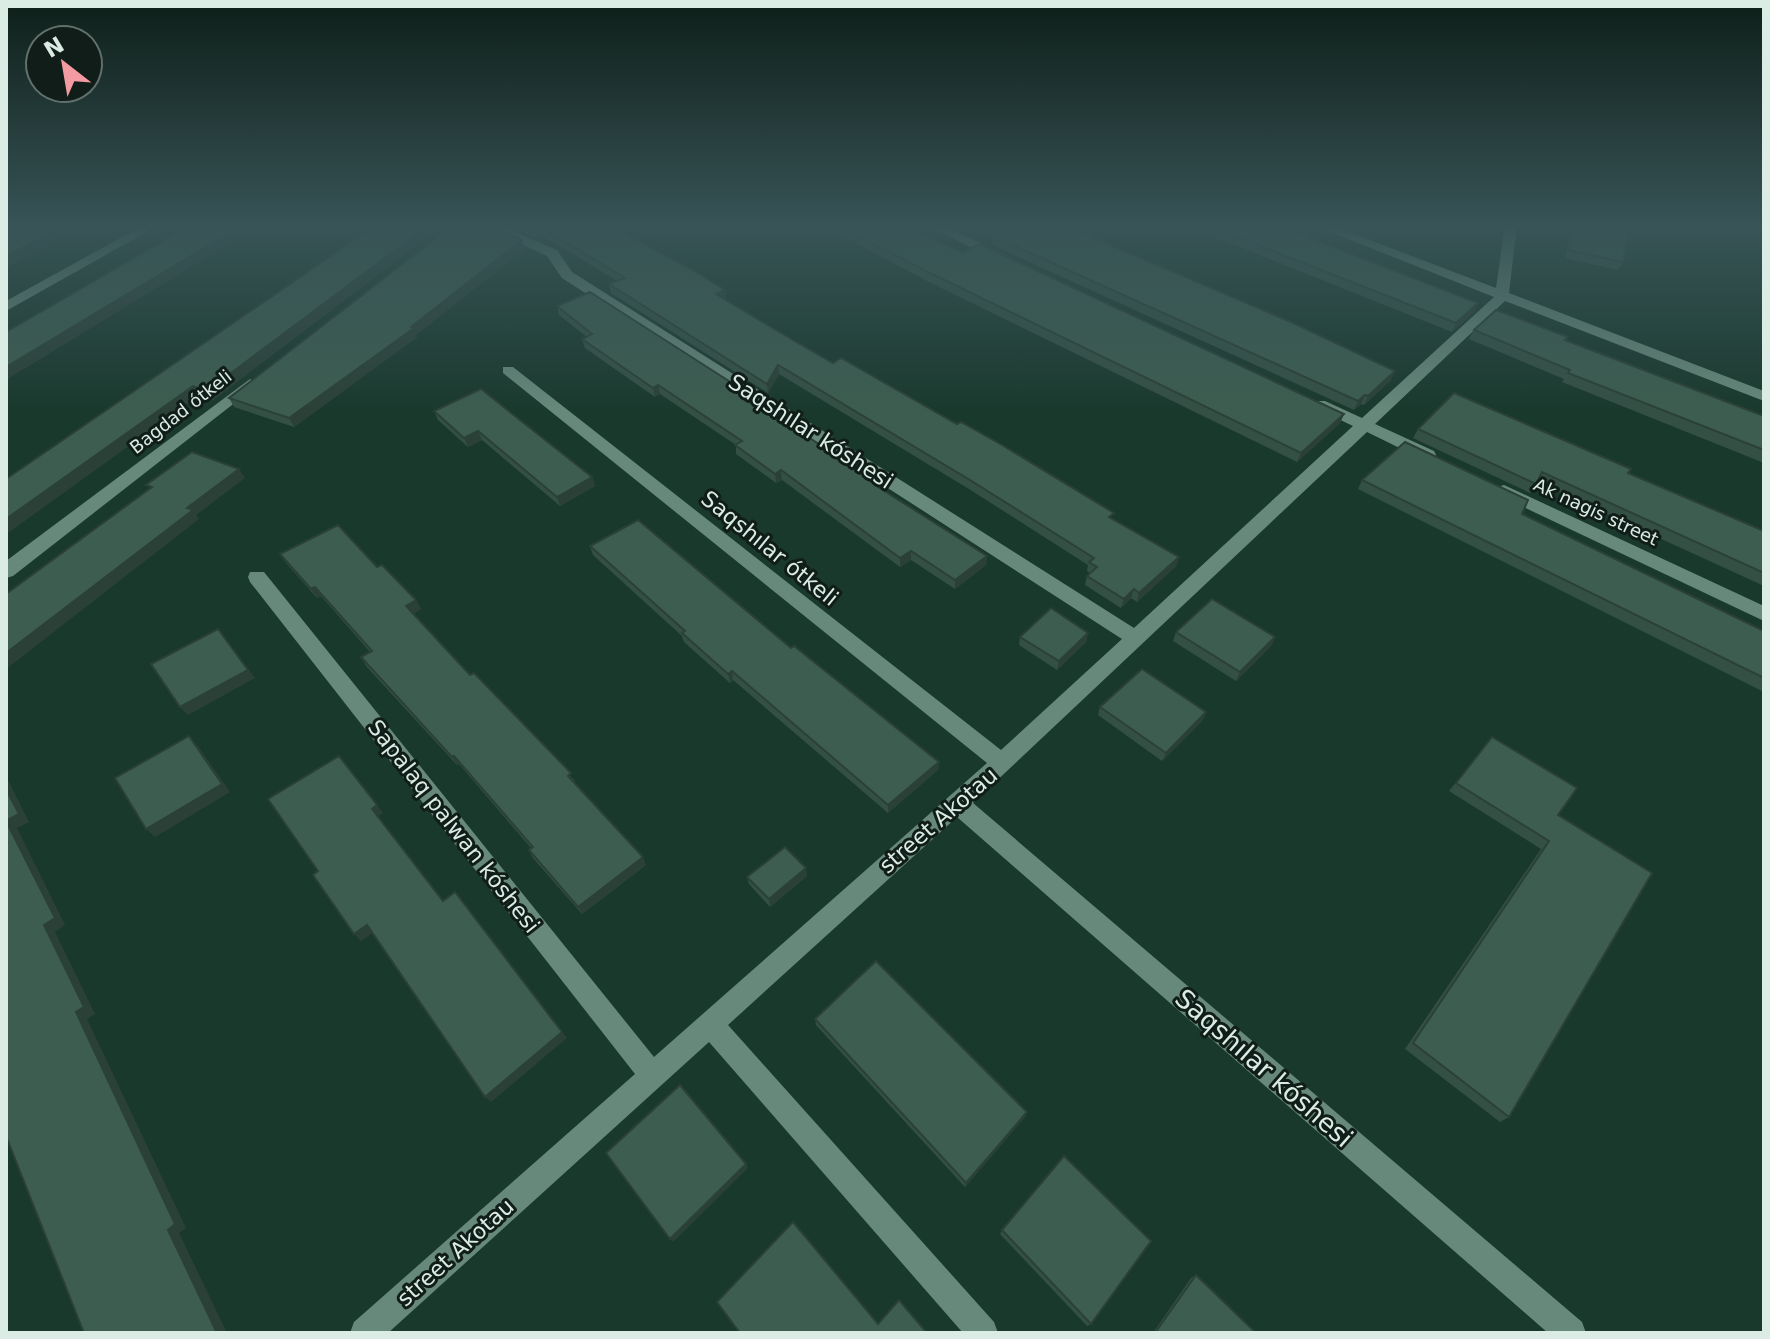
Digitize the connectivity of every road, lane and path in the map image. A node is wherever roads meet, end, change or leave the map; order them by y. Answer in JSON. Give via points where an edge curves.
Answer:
{"nodes":[{"id":1,"x":41,"y":287,"type":"edge"},
{"id":2,"x":587,"y":287,"type":"edge"},
{"id":3,"x":1478,"y":287,"type":"edge"},
{"id":4,"x":1503,"y":287,"type":"edge"},
{"id":5,"x":1502,"y":297,"type":"junction"},
{"id":6,"x":6,"y":307,"type":"edge"},
{"id":7,"x":269,"y":369,"type":"edge"},
{"id":8,"x":508,"y":370,"type":"dead end"},
{"id":9,"x":1764,"y":396,"type":"edge"},
{"id":10,"x":1309,"y":399,"type":"edge"},
{"id":11,"x":1368,"y":426,"type":"junction"},
{"id":12,"x":1438,"y":459,"type":"edge"},
{"id":13,"x":1495,"y":486,"type":"edge"},
{"id":14,"x":6,"y":571,"type":"edge"},
{"id":15,"x":257,"y":577,"type":"dead end"},
{"id":16,"x":1764,"y":614,"type":"edge"},
{"id":17,"x":1137,"y":639,"type":"junction"},
{"id":18,"x":1002,"y":763,"type":"junction"},
{"id":19,"x":957,"y":803,"type":"junction"},
{"id":20,"x":709,"y":1023,"type":"junction"},
{"id":21,"x":652,"y":1075,"type":"junction"},
{"id":22,"x":365,"y":1333,"type":"edge"},
{"id":23,"x":983,"y":1333,"type":"edge"},
{"id":24,"x":1571,"y":1333,"type":"edge"}],
"edges":[{"from":1,"to":6,"type":"street"},
{"from":2,"to":17,"type":"street","name":"Saqshılar kóshesi"},
{"from":3,"to":5,"type":"street"},
{"from":4,"to":5,"type":"street"},
{"from":5,"to":9,"type":"street"},
{"from":5,"to":11,"type":"street","name":"street Akotau"},
{"from":7,"to":14,"type":"street","name":"Bagdad ótkeli"},
{"from":8,"to":18,"type":"street","name":"Saqshılar ótkeli"},
{"from":10,"to":11,"type":"street"},
{"from":11,"to":12,"type":"street"},
{"from":11,"to":17,"type":"street","name":"street Akotau"},
{"from":13,"to":16,"type":"street","name":"Ak nagis street"},
{"from":15,"to":21,"type":"street","name":"Sapalaq palwan kóshesi"},
{"from":17,"to":18,"type":"street","name":"street Akotau"},
{"from":18,"to":19,"type":"street","name":"street Akotau"},
{"from":19,"to":20,"type":"street","name":"street Akotau"},
{"from":19,"to":24,"type":"street","name":"Saqshılar kóshesi"},
{"from":20,"to":21,"type":"street","name":"street Akotau"},
{"from":20,"to":23,"type":"street"},
{"from":21,"to":22,"type":"street","name":"street Akotau"}]}
